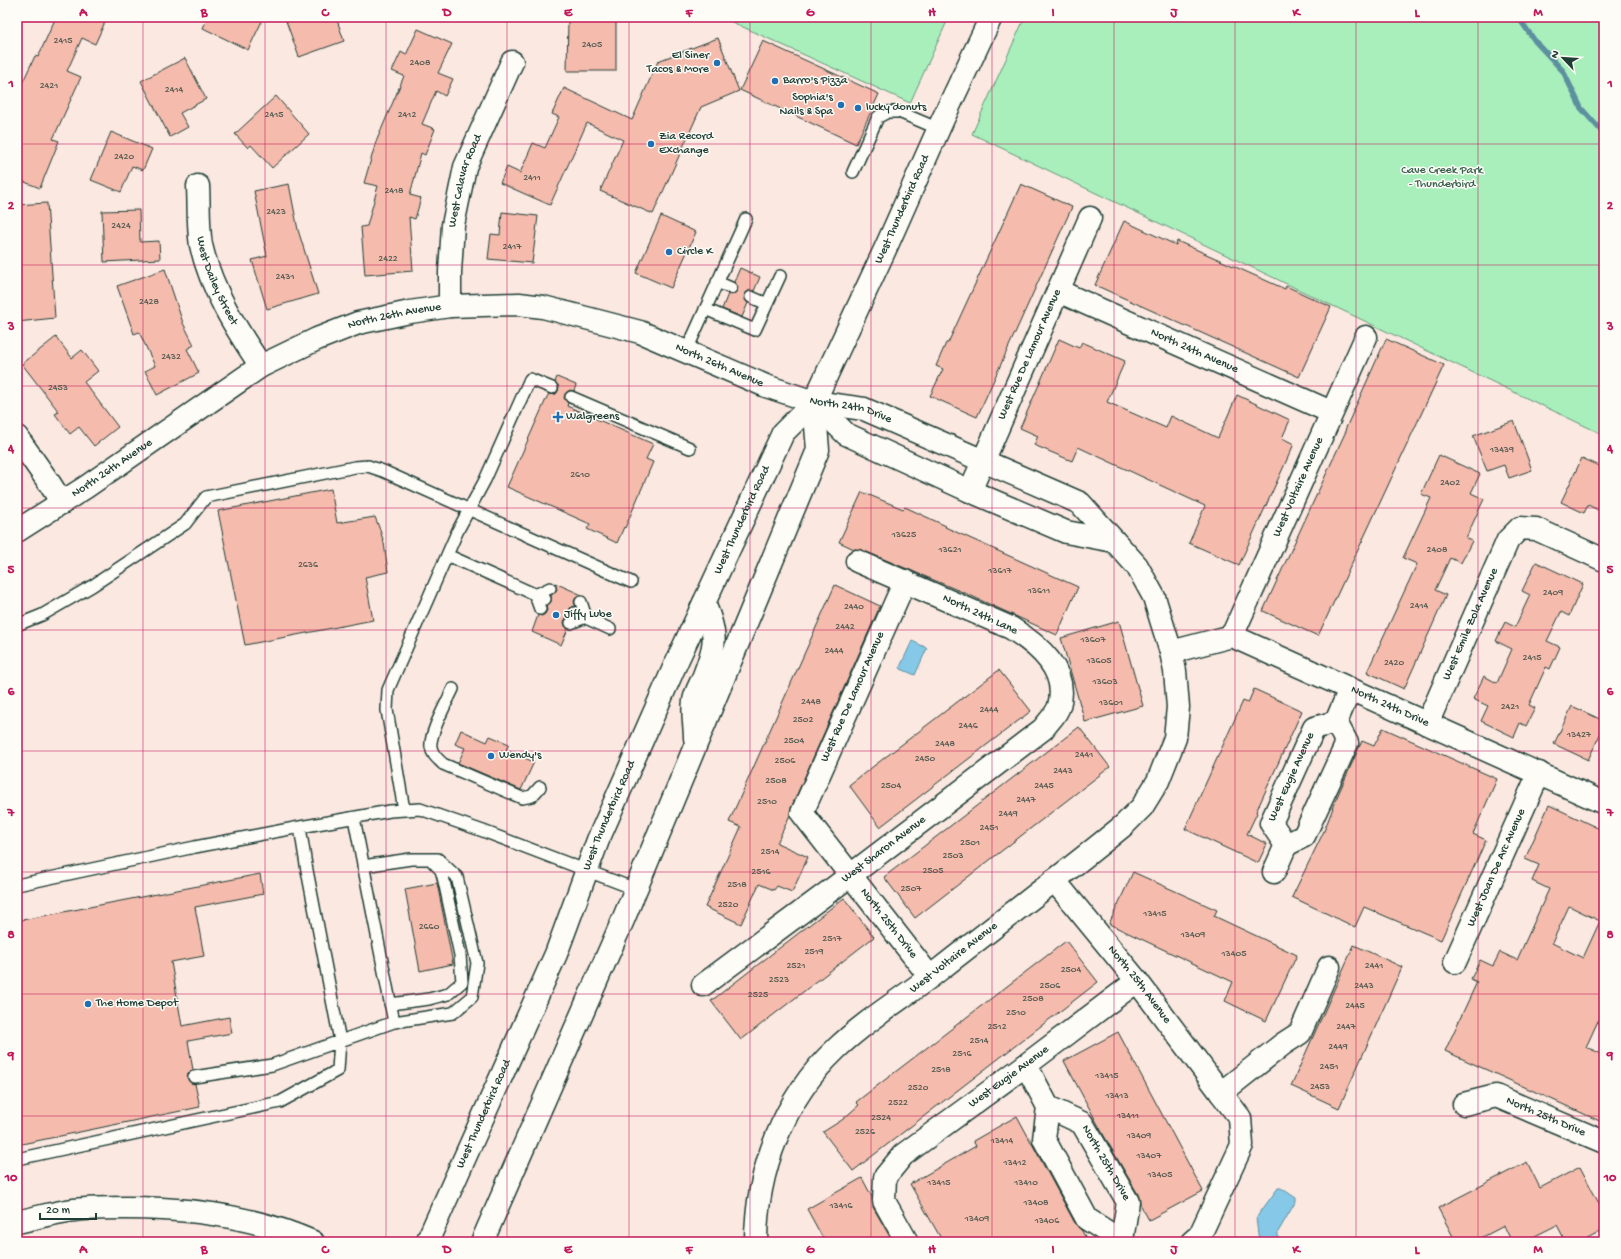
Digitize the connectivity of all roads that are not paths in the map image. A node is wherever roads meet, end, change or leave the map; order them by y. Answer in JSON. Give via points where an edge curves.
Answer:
{"nodes":[{"id":1,"x":991,"y":17,"type":"edge"},
{"id":2,"x":512,"y":62,"type":"dead end"},
{"id":3,"x":939,"y":129,"type":"junction"},
{"id":4,"x":853,"y":172,"type":"dead end"},
{"id":5,"x":198,"y":186,"type":"dead end"},
{"id":6,"x":1090,"y":218,"type":"dead end"},
{"id":7,"x":746,"y":219,"type":"dead end"},
{"id":8,"x":780,"y":276,"type":"dead end"},
{"id":9,"x":717,"y":282,"type":"junction"},
{"id":10,"x":731,"y":288,"type":"dead end"},
{"id":11,"x":1058,"y":291,"type":"junction"},
{"id":12,"x":751,"y":297,"type":"dead end"},
{"id":13,"x":767,"y":304,"type":"junction"},
{"id":14,"x":450,"y":306,"type":"junction"},
{"id":15,"x":705,"y":309,"type":"junction"},
{"id":16,"x":1366,"y":337,"type":"dead end"},
{"id":17,"x":686,"y":352,"type":"junction"},
{"id":18,"x":261,"y":366,"type":"junction"},
{"id":19,"x":552,"y":388,"type":"dead end"},
{"id":20,"x":571,"y":397,"type":"dead end"},
{"id":21,"x":814,"y":402,"type":"junction"},
{"id":22,"x":1331,"y":412,"type":"junction"},
{"id":23,"x":17,"y":437,"type":"edge"},
{"id":24,"x":690,"y":448,"type":"dead end"},
{"id":25,"x":983,"y":460,"type":"junction"},
{"id":26,"x":970,"y":491,"type":"junction"},
{"id":27,"x":62,"y":503,"type":"junction"},
{"id":28,"x":470,"y":510,"type":"junction"},
{"id":29,"x":17,"y":531,"type":"edge"},
{"id":30,"x":1114,"y":541,"type":"junction"},
{"id":31,"x":447,"y":555,"type":"junction"},
{"id":32,"x":1604,"y":560,"type":"edge"},
{"id":33,"x":857,"y":561,"type":"dead end"},
{"id":34,"x":905,"y":581,"type":"junction"},
{"id":35,"x":631,"y":582,"type":"dead end"},
{"id":36,"x":550,"y":588,"type":"dead end"},
{"id":37,"x":581,"y":602,"type":"dead end"},
{"id":38,"x":704,"y":603,"type":"junction"},
{"id":39,"x":17,"y":625,"type":"edge"},
{"id":40,"x":610,"y":629,"type":"dead end"},
{"id":41,"x":1232,"y":636,"type":"junction"},
{"id":42,"x":1171,"y":652,"type":"junction"},
{"id":43,"x":453,"y":689,"type":"dead end"},
{"id":44,"x":1350,"y":689,"type":"junction"},
{"id":45,"x":1059,"y":707,"type":"joint"},
{"id":46,"x":1336,"y":722,"type":"junction"},
{"id":47,"x":1427,"y":724,"type":"junction"},
{"id":48,"x":695,"y":745,"type":"junction"},
{"id":49,"x":1539,"y":774,"type":"junction"},
{"id":50,"x":1158,"y":781,"type":"joint"},
{"id":51,"x":540,"y":787,"type":"dead end"},
{"id":52,"x":1604,"y":803,"type":"edge"},
{"id":53,"x":404,"y":810,"type":"junction"},
{"id":54,"x":802,"y":813,"type":"joint"},
{"id":55,"x":354,"y":818,"type":"junction"},
{"id":56,"x":300,"y":827,"type":"junction"},
{"id":57,"x":1286,"y":845,"type":"junction"},
{"id":58,"x":429,"y":859,"type":"junction"},
{"id":59,"x":364,"y":866,"type":"junction"},
{"id":60,"x":587,"y":870,"type":"junction"},
{"id":61,"x":1274,"y":872,"type":"dead end"},
{"id":62,"x":851,"y":875,"type":"junction"},
{"id":63,"x":1054,"y":880,"type":"junction"},
{"id":64,"x":17,"y":885,"type":"edge"},
{"id":65,"x":635,"y":889,"type":"junction"},
{"id":66,"x":1455,"y":962,"type":"dead end"},
{"id":67,"x":1329,"y":967,"type":"dead end"},
{"id":68,"x":930,"y":976,"type":"junction"},
{"id":69,"x":1137,"y":981,"type":"junction"},
{"id":70,"x":703,"y":985,"type":"dead end"},
{"id":71,"x":390,"y":1004,"type":"junction"},
{"id":72,"x":394,"y":1022,"type":"junction"},
{"id":73,"x":340,"y":1041,"type":"junction"},
{"id":74,"x":1026,"y":1065,"type":"junction"},
{"id":75,"x":194,"y":1078,"type":"dead end"},
{"id":76,"x":1221,"y":1093,"type":"junction"},
{"id":77,"x":1464,"y":1104,"type":"dead end"},
{"id":78,"x":1048,"y":1107,"type":"junction"},
{"id":79,"x":1604,"y":1142,"type":"edge"},
{"id":80,"x":17,"y":1160,"type":"edge"},
{"id":81,"x":17,"y":1222,"type":"edge"},
{"id":82,"x":1123,"y":1241,"type":"edge"},
{"id":83,"x":313,"y":1242,"type":"edge"},
{"id":84,"x":427,"y":1242,"type":"edge"},
{"id":85,"x":482,"y":1242,"type":"edge"},
{"id":86,"x":756,"y":1242,"type":"edge"},
{"id":87,"x":907,"y":1242,"type":"edge"},
{"id":88,"x":1192,"y":1242,"type":"edge"}],
"edges":[{"from":1,"to":3,"type":"street","name":"West Thunderbird Road"},
{"from":2,"to":14,"type":"street","name":"West Calavar Road","via":[[465,168],[453,225]]},
{"from":3,"to":4,"type":"lane","via":[[899,112],[888,112],[878,117]]},
{"from":3,"to":21,"type":"street","name":"West Thunderbird Road"},
{"from":5,"to":18,"type":"street","name":"West Dailey Street","via":[[201,244],[216,289]]},
{"from":6,"to":11,"type":"street","name":"West Rue De Lamour Avenue"},
{"from":7,"to":9,"type":"lane"},
{"from":8,"to":13,"type":"lane"},
{"from":9,"to":10,"type":"lane"},
{"from":9,"to":15,"type":"lane"},
{"from":11,"to":22,"type":"street","name":"North 24th Avenue"},
{"from":11,"to":25,"type":"street","name":"West Rue De Lamour Avenue"},
{"from":12,"to":13,"type":"lane"},
{"from":13,"to":15,"type":"lane","via":[[755,330]]},
{"from":14,"to":17,"type":"street","name":"North 26th Avenue","via":[[494,304],[543,307],[640,332]]},
{"from":14,"to":18,"type":"street","name":"North 26th Avenue","via":[[358,323]]},
{"from":15,"to":17,"type":"lane"},
{"from":16,"to":22,"type":"street","name":"West Voltaire Avenue"},
{"from":17,"to":21,"type":"street","name":"North 26th Avenue","via":[[766,386]]},
{"from":18,"to":27,"type":"street","name":"North 26th Avenue"},
{"from":19,"to":28,"type":"lane","via":[[530,379]]},
{"from":20,"to":24,"type":"lane"},
{"from":21,"to":25,"type":"street","name":"North 24th Drive","via":[[864,409]]},
{"from":21,"to":26,"type":"street","name":"North 24th Drive","via":[[846,434]]},
{"from":21,"to":38,"type":"street","name":"West Thunderbird Road","via":[[783,433]]},
{"from":21,"to":48,"type":"street","name":"West Thunderbird Road","via":[[818,450]]},
{"from":22,"to":41,"type":"street","name":"West Voltaire Avenue"},
{"from":23,"to":27,"type":"street"},
{"from":25,"to":26,"type":"street","name":"West Rue De Lamour Avenue"},
{"from":25,"to":30,"type":"street","name":"North 24th Drive","via":[[1080,503]]},
{"from":26,"to":30,"type":"street","name":"North 24th Drive","via":[[1066,532]]},
{"from":27,"to":29,"type":"street","name":"North 26th Avenue"},
{"from":28,"to":31,"type":"lane"},
{"from":28,"to":35,"type":"lane"},
{"from":28,"to":39,"type":"lane","via":[[368,466],[206,497],[185,524],[92,586],[42,615]]},
{"from":30,"to":42,"type":"street","name":"North 24th Drive","via":[[1137,566],[1154,597]]},
{"from":31,"to":36,"type":"lane","via":[[540,601]]},
{"from":31,"to":53,"type":"lane","via":[[388,690],[387,710]]},
{"from":32,"to":47,"type":"street","name":"West Emile Zola Avenue","via":[[1536,529],[1520,528],[1508,540]]},
{"from":33,"to":34,"type":"street","name":"North 24th Lane"},
{"from":34,"to":45,"type":"street","name":"North 24th Lane","via":[[1011,628],[1032,642],[1055,666],[1061,688]]},
{"from":34,"to":54,"type":"street","name":"West Rue De Lamour Avenue"},
{"from":37,"to":40,"type":"lane","via":[[578,618]]},
{"from":38,"to":48,"type":"street","via":[[714,632],[713,655],[694,700]]},
{"from":38,"to":60,"type":"street","name":"West Thunderbird Road","via":[[601,833]]},
{"from":41,"to":42,"type":"street"},
{"from":41,"to":44,"type":"street","name":"North 24th Drive"},
{"from":42,"to":50,"type":"street","name":"North 24th Drive","via":[[1178,707],[1175,738]]},
{"from":43,"to":51,"type":"lane","via":[[432,736],[431,746],[434,755],[443,764],[522,798],[532,796]]},
{"from":44,"to":46,"type":"street"},
{"from":44,"to":47,"type":"street","name":"North 24th Drive"},
{"from":45,"to":62,"type":"street","name":"West Sharon Avenue","via":[[1043,729]]},
{"from":46,"to":57,"type":"street","via":[[1347,743],[1304,836]]},
{"from":46,"to":57,"type":"street","name":"West Eugie Avenue","via":[[1314,728],[1271,823]]},
{"from":47,"to":49,"type":"street","name":"North 24th Drive"},
{"from":48,"to":65,"type":"street","name":"West Thunderbird Road"},
{"from":49,"to":52,"type":"street","name":"North 24th Drive"},
{"from":49,"to":66,"type":"street","name":"West Joan De Arc Avenue"},
{"from":50,"to":63,"type":"street","name":"West Voltaire Avenue","via":[[1142,807],[1124,825]]},
{"from":53,"to":55,"type":"lane"},
{"from":53,"to":60,"type":"lane","via":[[420,809]]},
{"from":54,"to":62,"type":"street","name":"North 25th Drive"},
{"from":55,"to":56,"type":"lane"},
{"from":55,"to":59,"type":"lane"},
{"from":56,"to":64,"type":"lane"},
{"from":56,"to":73,"type":"lane"},
{"from":57,"to":61,"type":"street"},
{"from":58,"to":59,"type":"lane"},
{"from":58,"to":71,"type":"lane","via":[[441,870],[444,881],[460,955],[462,982],[448,994]]},
{"from":58,"to":72,"type":"lane","via":[[438,859],[457,877],[477,963],[472,997],[453,1013]]},
{"from":59,"to":71,"type":"lane"},
{"from":60,"to":65,"type":"lane"},
{"from":60,"to":84,"type":"street","name":"West Thunderbird Road","via":[[556,954]]},
{"from":62,"to":68,"type":"street","name":"North 25th Drive"},
{"from":62,"to":70,"type":"street","name":"West Sharon Avenue"},
{"from":63,"to":68,"type":"street","name":"West Voltaire Avenue"},
{"from":63,"to":69,"type":"street","name":"North 25th Avenue"},
{"from":65,"to":85,"type":"street","name":"West Thunderbird Road"},
{"from":67,"to":76,"type":"street","via":[[1300,1033]]},
{"from":68,"to":86,"type":"street","name":"West Voltaire Avenue","via":[[835,1050],[801,1091],[783,1120],[770,1152],[761,1187]]},
{"from":69,"to":74,"type":"street","name":"West Eugie Avenue"},
{"from":69,"to":76,"type":"street","name":"North 25th Avenue"},
{"from":71,"to":72,"type":"lane"},
{"from":72,"to":73,"type":"lane"},
{"from":73,"to":75,"type":"lane","via":[[272,1065]]},
{"from":73,"to":80,"type":"lane","via":[[338,1070],[280,1102]]},
{"from":74,"to":78,"type":"street"},
{"from":74,"to":87,"type":"street","name":"West Eugie Avenue","via":[[903,1155],[885,1177],[884,1201]]},
{"from":76,"to":88,"type":"street","via":[[1240,1118],[1242,1145],[1200,1235]]},
{"from":77,"to":79,"type":"street","name":"North 25th Drive","via":[[1496,1096]]},
{"from":78,"to":82,"type":"street","name":"North 25th Drive","via":[[1044,1139],[1087,1219]]},
{"from":78,"to":82,"type":"street","name":"North 25th Drive","via":[[1082,1122],[1128,1202]]},
{"from":81,"to":83,"type":"street","via":[[74,1210],[163,1208],[224,1215],[257,1222]]}]}
